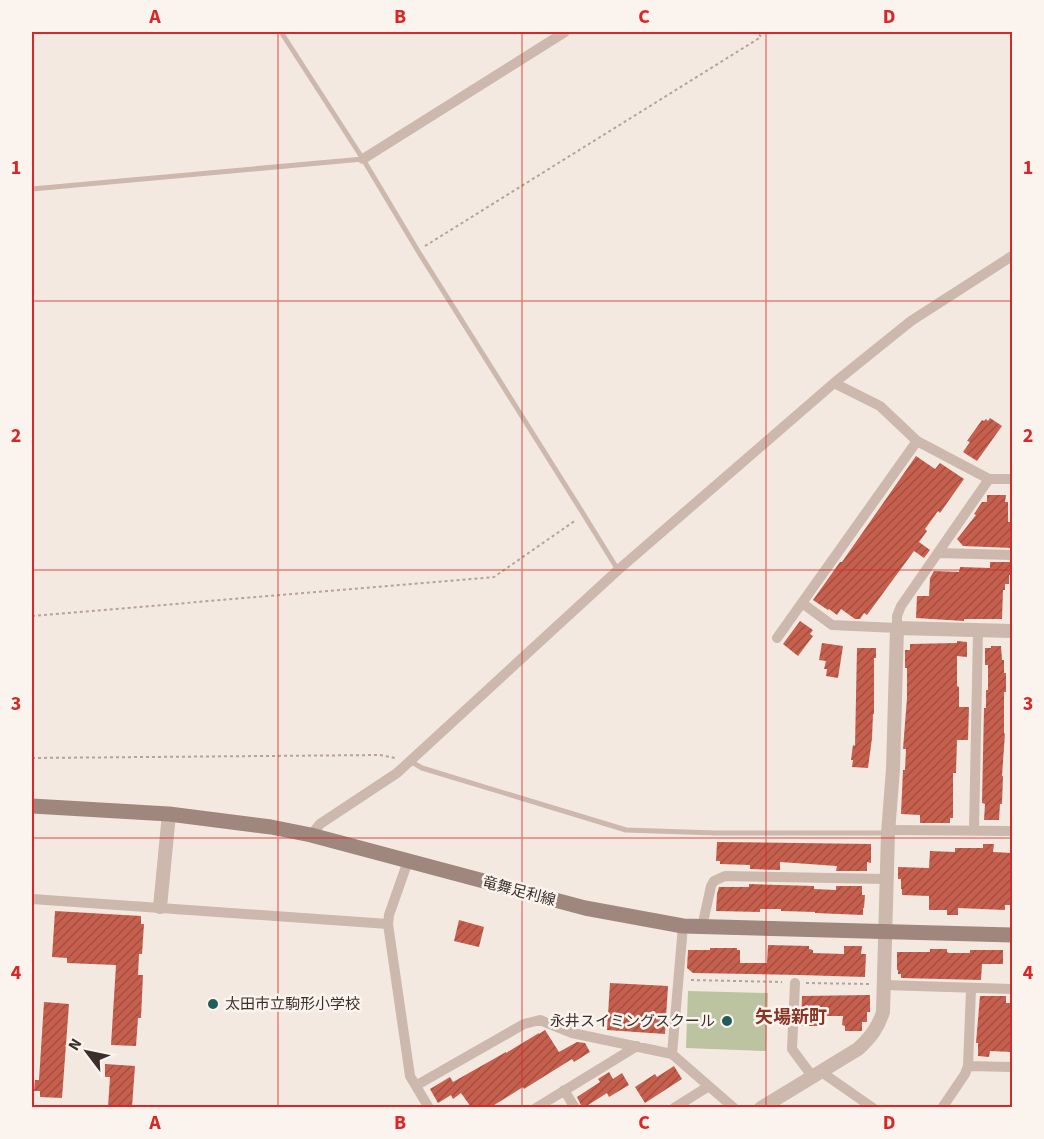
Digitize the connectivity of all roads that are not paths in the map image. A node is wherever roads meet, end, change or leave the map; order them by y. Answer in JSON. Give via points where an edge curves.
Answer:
{"nodes":[{"id":1,"x":281,"y":32,"type":"edge"},
{"id":2,"x":565,"y":32,"type":"edge"},
{"id":3,"x":363,"y":159,"type":"junction"},
{"id":4,"x":32,"y":189,"type":"edge"},
{"id":5,"x":1012,"y":256,"type":"edge"},
{"id":6,"x":834,"y":383,"type":"junction"},
{"id":7,"x":917,"y":441,"type":"junction"},
{"id":8,"x":988,"y":479,"type":"junction"},
{"id":9,"x":1012,"y":479,"type":"edge"},
{"id":10,"x":939,"y":553,"type":"junction"},
{"id":11,"x":1012,"y":555,"type":"edge"},
{"id":12,"x":618,"y":570,"type":"junction"},
{"id":13,"x":802,"y":603,"type":"junction"},
{"id":14,"x":897,"y":628,"type":"junction"},
{"id":15,"x":978,"y":631,"type":"junction"},
{"id":16,"x":1012,"y":631,"type":"edge"},
{"id":17,"x":777,"y":638,"type":"dead end"},
{"id":18,"x":410,"y":761,"type":"junction"},
{"id":19,"x":32,"y":806,"type":"edge"},
{"id":20,"x":169,"y":814,"type":"junction"},
{"id":21,"x":974,"y":830,"type":"junction"},
{"id":22,"x":889,"y":831,"type":"junction"},
{"id":23,"x":1012,"y":831,"type":"edge"},
{"id":24,"x":311,"y":836,"type":"junction"},
{"id":25,"x":408,"y":861,"type":"junction"},
{"id":26,"x":887,"y":879,"type":"junction"},
{"id":27,"x":32,"y":899,"type":"edge"},
{"id":28,"x":160,"y":907,"type":"junction"},
{"id":29,"x":388,"y":924,"type":"junction"},
{"id":30,"x":683,"y":926,"type":"junction"},
{"id":31,"x":702,"y":927,"type":"junction"},
{"id":32,"x":885,"y":932,"type":"junction"},
{"id":33,"x":1012,"y":935,"type":"edge"},
{"id":34,"x":795,"y":982,"type":"road end"},
{"id":35,"x":878,"y":984,"type":"junction"},
{"id":36,"x":970,"y":989,"type":"junction"},
{"id":37,"x":1012,"y":989,"type":"edge"},
{"id":38,"x":637,"y":1046,"type":"junction"},
{"id":39,"x":672,"y":1054,"type":"junction"},
{"id":40,"x":968,"y":1066,"type":"junction"},
{"id":41,"x":1012,"y":1067,"type":"edge"},
{"id":42,"x":816,"y":1074,"type":"junction"},
{"id":43,"x":417,"y":1085,"type":"junction"},
{"id":44,"x":709,"y":1086,"type":"junction"},
{"id":45,"x":564,"y":1090,"type":"junction"},
{"id":46,"x":429,"y":1107,"type":"edge"},
{"id":47,"x":536,"y":1107,"type":"edge"},
{"id":48,"x":575,"y":1107,"type":"edge"},
{"id":49,"x":674,"y":1107,"type":"edge"},
{"id":50,"x":734,"y":1107,"type":"edge"},
{"id":51,"x":761,"y":1107,"type":"edge"},
{"id":52,"x":873,"y":1107,"type":"edge"},
{"id":53,"x":942,"y":1107,"type":"edge"}],
"edges":[{"from":1,"to":3,"type":"lane"},
{"from":2,"to":3,"type":"street"},
{"from":3,"to":4,"type":"lane"},
{"from":3,"to":12,"type":"lane"},
{"from":5,"to":6,"type":"street","via":[[911,321]]},
{"from":6,"to":7,"type":"street","via":[[880,406]]},
{"from":6,"to":12,"type":"street"},
{"from":7,"to":8,"type":"street"},
{"from":7,"to":13,"type":"street"},
{"from":8,"to":9,"type":"street"},
{"from":8,"to":10,"type":"street"},
{"from":10,"to":11,"type":"street"},
{"from":10,"to":14,"type":"street","via":[[901,606]]},
{"from":12,"to":18,"type":"street"},
{"from":13,"to":14,"type":"street","via":[[832,625]]},
{"from":13,"to":17,"type":"street"},
{"from":14,"to":15,"type":"street"},
{"from":14,"to":22,"type":"street"},
{"from":15,"to":16,"type":"street"},
{"from":15,"to":21,"type":"street"},
{"from":18,"to":22,"type":"lane","via":[[422,768],[626,830]]},
{"from":18,"to":24,"type":"street","via":[[320,824]]},
{"from":19,"to":20,"type":"main road","name":"竜舞足利線"},
{"from":20,"to":24,"type":"main road","name":"竜舞足利線"},
{"from":20,"to":28,"type":"street"},
{"from":21,"to":22,"type":"street"},
{"from":21,"to":23,"type":"street"},
{"from":22,"to":26,"type":"street"},
{"from":24,"to":25,"type":"main road","name":"竜舞足利線"},
{"from":25,"to":29,"type":"street"},
{"from":25,"to":30,"type":"main road","name":"竜舞足利線","via":[[585,908]]},
{"from":26,"to":31,"type":"street","via":[[725,876],[714,880],[711,886]]},
{"from":26,"to":32,"type":"street"},
{"from":27,"to":28,"type":"street"},
{"from":28,"to":29,"type":"street"},
{"from":29,"to":43,"type":"street","via":[[410,1076]]},
{"from":30,"to":31,"type":"main road","name":"竜舞足利線"},
{"from":30,"to":39,"type":"street"},
{"from":31,"to":32,"type":"main road","name":"竜舞足利線"},
{"from":32,"to":33,"type":"main road","name":"竜舞足利線"},
{"from":32,"to":35,"type":"street"},
{"from":34,"to":42,"type":"street","via":[[792,1049]]},
{"from":35,"to":36,"type":"street"},
{"from":35,"to":42,"type":"street","via":[[883,1012],[879,1025],[858,1049]]},
{"from":36,"to":37,"type":"street"},
{"from":36,"to":40,"type":"street"},
{"from":38,"to":39,"type":"street"},
{"from":38,"to":43,"type":"street","via":[[572,1033],[540,1020],[524,1024]]},
{"from":38,"to":45,"type":"street"},
{"from":39,"to":44,"type":"street"},
{"from":40,"to":41,"type":"street"},
{"from":40,"to":53,"type":"street"},
{"from":42,"to":51,"type":"street"},
{"from":42,"to":52,"type":"street"},
{"from":43,"to":46,"type":"street"},
{"from":44,"to":49,"type":"street"},
{"from":44,"to":50,"type":"street"},
{"from":45,"to":47,"type":"street"},
{"from":45,"to":48,"type":"street"}]}
